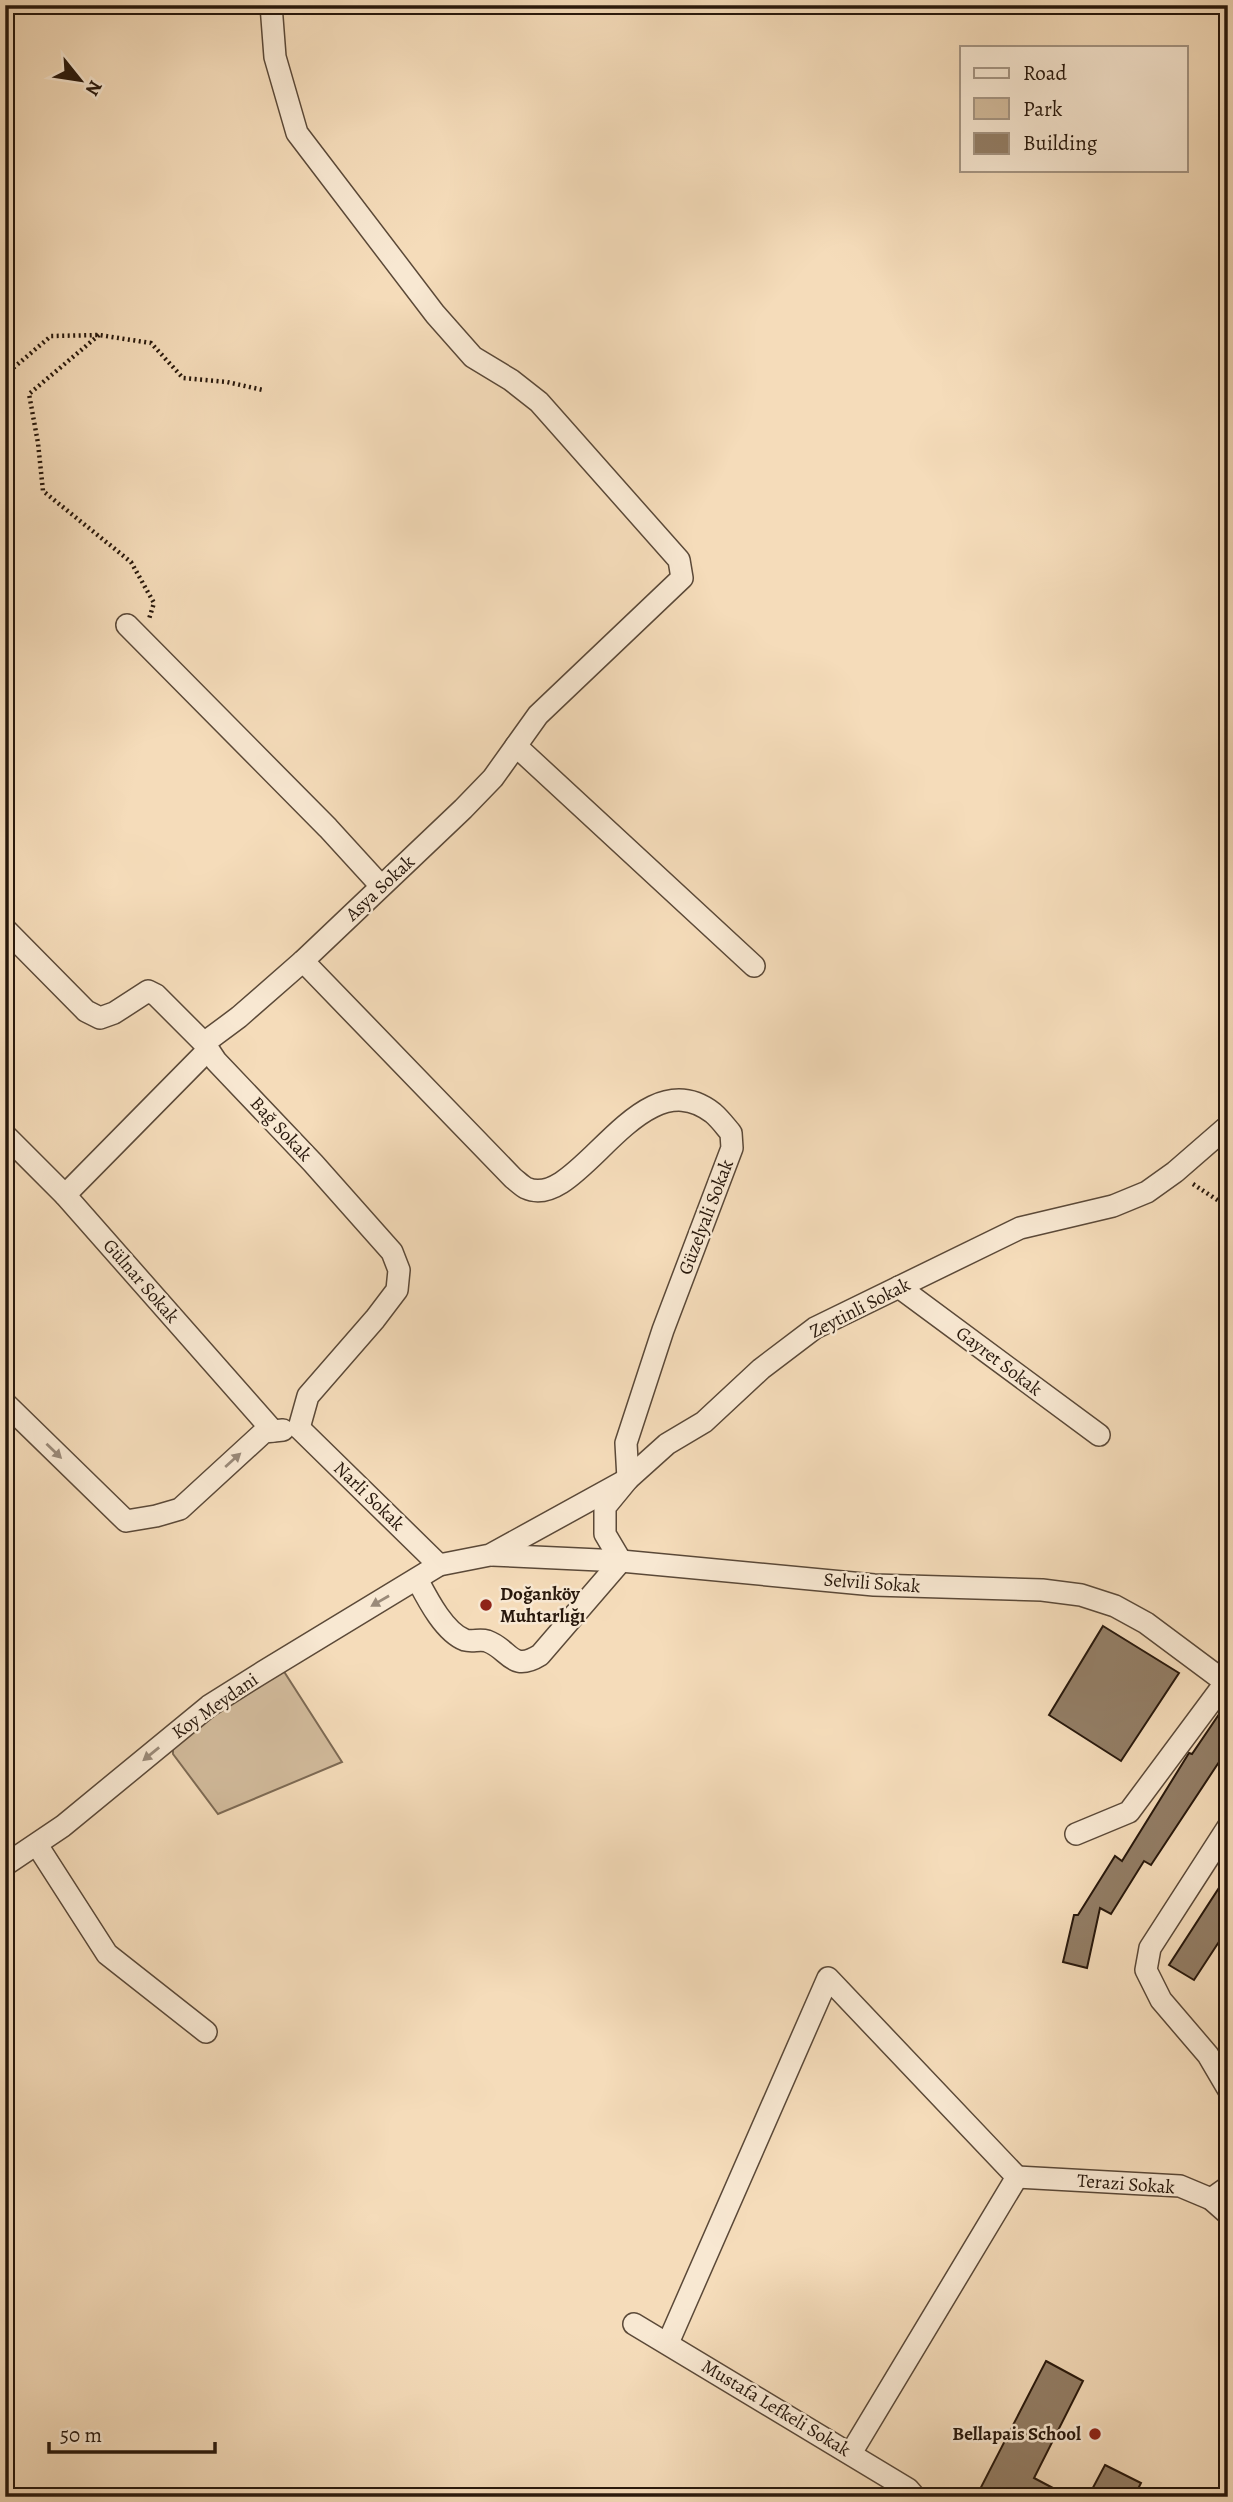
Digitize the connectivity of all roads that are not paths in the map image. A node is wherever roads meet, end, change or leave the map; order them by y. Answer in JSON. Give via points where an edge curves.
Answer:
{"nodes":[{"id":1,"x":271,"y":5,"type":"edge"},
{"id":2,"x":135,"y":632,"type":"road end"},
{"id":3,"x":516,"y":746,"type":"junction"},
{"id":4,"x":382,"y":886,"type":"junction"},
{"id":5,"x":5,"y":929,"type":"edge"},
{"id":6,"x":303,"y":961,"type":"junction"},
{"id":7,"x":754,"y":966,"type":"dead end"},
{"id":8,"x":206,"y":1046,"type":"junction"},
{"id":9,"x":1228,"y":1126,"type":"edge"},
{"id":10,"x":5,"y":1135,"type":"edge"},
{"id":11,"x":65,"y":1195,"type":"junction"},
{"id":12,"x":899,"y":1287,"type":"junction"},
{"id":13,"x":5,"y":1403,"type":"edge"},
{"id":14,"x":299,"y":1428,"type":"junction"},
{"id":15,"x":273,"y":1431,"type":"junction"},
{"id":16,"x":1099,"y":1435,"type":"dead end"},
{"id":17,"x":628,"y":1479,"type":"junction"},
{"id":18,"x":490,"y":1555,"type":"junction"},
{"id":19,"x":621,"y":1560,"type":"junction"},
{"id":20,"x":439,"y":1565,"type":"junction"},
{"id":21,"x":417,"y":1579,"type":"junction"},
{"id":22,"x":1226,"y":1684,"type":"edge"},
{"id":23,"x":1228,"y":1827,"type":"edge"},
{"id":24,"x":1076,"y":1834,"type":"dead end"},
{"id":25,"x":37,"y":1845,"type":"junction"},
{"id":26,"x":5,"y":1865,"type":"edge"},
{"id":27,"x":206,"y":2032,"type":"dead end"},
{"id":28,"x":1228,"y":2088,"type":"edge"},
{"id":29,"x":1017,"y":2177,"type":"junction"},
{"id":30,"x":1219,"y":2193,"type":"edge"},
{"id":31,"x":1228,"y":2214,"type":"edge"},
{"id":32,"x":634,"y":2324,"type":"dead end"},
{"id":33,"x":668,"y":2343,"type":"junction"},
{"id":34,"x":850,"y":2453,"type":"junction"},
{"id":35,"x":915,"y":2497,"type":"edge"}],
"edges":[{"from":1,"to":3,"type":"street","name":"Asya Sokak","via":[[275,57],[298,133],[473,357],[540,402],[679,560],[682,578],[538,715]]},
{"from":2,"to":4,"type":"street"},
{"from":3,"to":4,"type":"street","name":"Asya Sokak","via":[[493,778]]},
{"from":3,"to":7,"type":"street"},
{"from":4,"to":6,"type":"street","name":"Asya Sokak"},
{"from":5,"to":8,"type":"street","name":"Bağ Sokak","via":[[86,1011],[100,1017],[114,1013],[148,991]]},
{"from":6,"to":8,"type":"street","name":"Asya Sokak"},
{"from":6,"to":17,"type":"street","name":"Güzelyali Sokak","via":[[527,1189],[542,1191],[555,1186],[628,1123],[673,1101],[705,1108],[731,1133],[732,1148],[626,1443]]},
{"from":8,"to":11,"type":"street","name":"Asya Sokak"},
{"from":8,"to":14,"type":"street","name":"Bağ Sokak","via":[[392,1252],[399,1270],[397,1290],[307,1396]]},
{"from":9,"to":12,"type":"street","name":"Zeytinli Sokak","via":[[1147,1192],[1113,1206],[1020,1228]]},
{"from":10,"to":11,"type":"street","name":"Gülnar Sokak"},
{"from":11,"to":15,"type":"street","name":"Gülnar Sokak"},
{"from":12,"to":16,"type":"street","name":"Gayret Sokak"},
{"from":12,"to":17,"type":"street","name":"Zeytinli Sokak","via":[[815,1328]]},
{"from":13,"to":15,"type":"street","one_way":true,"via":[[125,1521],[180,1509],[264,1432]]},
{"from":14,"to":15,"type":"street"},
{"from":14,"to":20,"type":"street","name":"Narli Sokak"},
{"from":17,"to":18,"type":"street","name":"Zeytinli Sokak"},
{"from":17,"to":19,"type":"street","via":[[606,1507],[605,1534]]},
{"from":18,"to":19,"type":"street","name":"Selvili Sokak"},
{"from":18,"to":20,"type":"street","name":"Zeytinli Sokak"},
{"from":19,"to":21,"type":"street","via":[[540,1655],[520,1662],[486,1641],[457,1636],[433,1609]]},
{"from":19,"to":22,"type":"street","name":"Selvili Sokak","via":[[874,1585],[1081,1595],[1146,1623]]},
{"from":20,"to":21,"type":"street","name":"Koy Meydani"},
{"from":21,"to":25,"type":"street","name":"Koy Meydani","one_way":true,"via":[[209,1706]]},
{"from":22,"to":24,"type":"street","via":[[1129,1812]]},
{"from":23,"to":28,"type":"street","via":[[1150,1948],[1146,1970],[1161,2000],[1208,2055]]},
{"from":25,"to":26,"type":"street","name":"Koy Meydani"},
{"from":25,"to":27,"type":"street","via":[[107,1954]]},
{"from":29,"to":30,"type":"street","name":"Terazi Sokak","via":[[1180,2186]]},
{"from":29,"to":33,"type":"street","via":[[828,1978]]},
{"from":29,"to":34,"type":"street"},
{"from":30,"to":31,"type":"street","name":"Terazi Sokak"},
{"from":32,"to":33,"type":"street","name":"Mustafa Lefkeli Sokak"},
{"from":33,"to":34,"type":"street","name":"Mustafa Lefkeli Sokak"},
{"from":34,"to":35,"type":"street","name":"Mustafa Lefkeli Sokak"}]}
